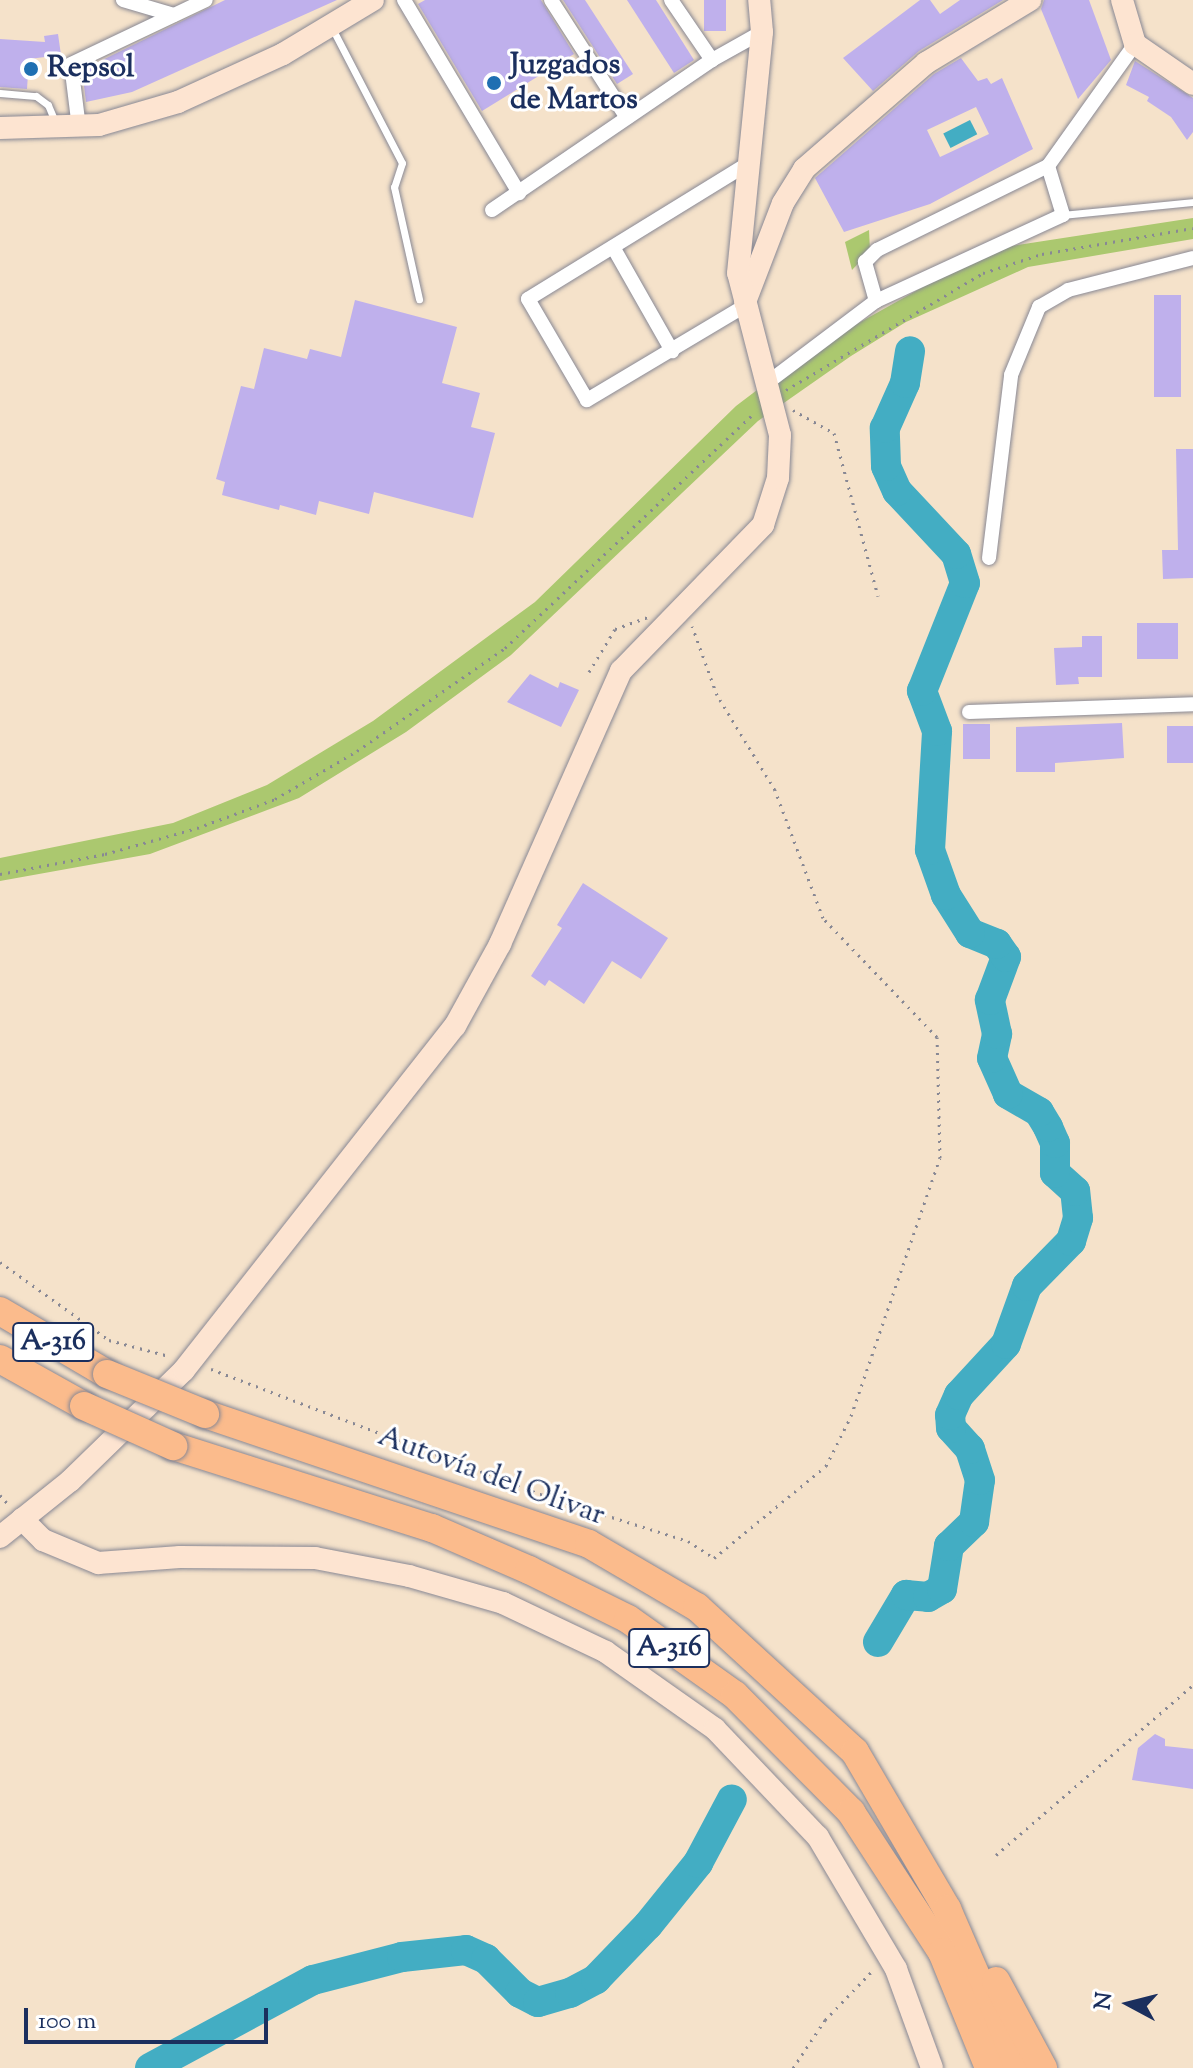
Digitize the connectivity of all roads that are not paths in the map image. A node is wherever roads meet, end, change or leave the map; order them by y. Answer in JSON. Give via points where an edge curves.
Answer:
{"nodes":[{"id":1,"x":123,"y":0,"type":"edge"},
{"id":2,"x":206,"y":0,"type":"edge"},
{"id":3,"x":373,"y":0,"type":"edge"},
{"id":4,"x":404,"y":0,"type":"edge"},
{"id":5,"x":551,"y":0,"type":"edge"},
{"id":6,"x":671,"y":0,"type":"edge"},
{"id":7,"x":759,"y":0,"type":"edge"},
{"id":8,"x":1030,"y":0,"type":"edge"},
{"id":9,"x":1122,"y":0,"type":"edge"},
{"id":10,"x":174,"y":15,"type":"junction"},
{"id":11,"x":331,"y":26,"type":"junction"},
{"id":12,"x":762,"y":32,"type":"junction"},
{"id":13,"x":1135,"y":44,"type":"junction"},
{"id":14,"x":712,"y":60,"type":"junction"},
{"id":15,"x":1193,"y":84,"type":"edge"},
{"id":16,"x":0,"y":93,"type":"edge"},
{"id":17,"x":627,"y":118,"type":"junction"},
{"id":18,"x":0,"y":128,"type":"edge"},
{"id":19,"x":68,"y":128,"type":"junction"},
{"id":20,"x":749,"y":163,"type":"junction"},
{"id":21,"x":1048,"y":166,"type":"junction"},
{"id":22,"x":519,"y":193,"type":"junction"},
{"id":23,"x":1193,"y":202,"type":"edge"},
{"id":24,"x":492,"y":210,"type":"dead end"},
{"id":25,"x":1063,"y":215,"type":"junction"},
{"id":26,"x":613,"y":247,"type":"junction"},
{"id":27,"x":1193,"y":258,"type":"edge"},
{"id":28,"x":419,"y":299,"type":"dead end"},
{"id":29,"x":876,"y":301,"type":"junction"},
{"id":30,"x":743,"y":307,"type":"junction"},
{"id":31,"x":672,"y":351,"type":"junction"},
{"id":32,"x":771,"y":395,"type":"junction"},
{"id":33,"x":989,"y":558,"type":"dead end"},
{"id":34,"x":1193,"y":704,"type":"edge"},
{"id":35,"x":969,"y":712,"type":"dead end"},
{"id":36,"x":0,"y":1311,"type":"edge"},
{"id":37,"x":0,"y":1359,"type":"edge"},
{"id":38,"x":22,"y":1519,"type":"junction"},
{"id":39,"x":0,"y":1537,"type":"edge"},
{"id":40,"x":855,"y":1752,"type":"junction"},
{"id":41,"x":932,"y":2068,"type":"edge"},
{"id":42,"x":989,"y":2068,"type":"edge"},
{"id":43,"x":1016,"y":2068,"type":"edge"},
{"id":44,"x":1043,"y":2068,"type":"edge"}],
"edges":[{"from":1,"to":10,"type":"street"},
{"from":2,"to":10,"type":"street"},
{"from":3,"to":11,"type":"street"},
{"from":4,"to":22,"type":"street"},
{"from":5,"to":17,"type":"street"},
{"from":6,"to":14,"type":"street"},
{"from":7,"to":12,"type":"street"},
{"from":8,"to":30,"type":"street","via":[[926,63],[804,169],[778,215]]},
{"from":9,"to":13,"type":"street"},
{"from":10,"to":19,"type":"street","via":[[71,64]]},
{"from":11,"to":19,"type":"street","via":[[178,102]]},
{"from":11,"to":28,"type":"lane","via":[[402,163],[394,187]]},
{"from":12,"to":14,"type":"street"},
{"from":12,"to":20,"type":"street"},
{"from":13,"to":15,"type":"street"},
{"from":13,"to":21,"type":"street"},
{"from":14,"to":17,"type":"street"},
{"from":16,"to":19,"type":"lane","via":[[36,96]]},
{"from":17,"to":22,"type":"street"},
{"from":18,"to":19,"type":"street"},
{"from":20,"to":26,"type":"street"},
{"from":20,"to":30,"type":"street","via":[[738,273]]},
{"from":21,"to":25,"type":"street"},
{"from":21,"to":29,"type":"street","via":[[877,250],[865,262]]},
{"from":22,"to":24,"type":"street"},
{"from":23,"to":25,"type":"lane"},
{"from":25,"to":29,"type":"street"},
{"from":26,"to":31,"type":"street"},
{"from":26,"to":31,"type":"street","via":[[528,299],[587,400]]},
{"from":27,"to":33,"type":"street","via":[[1068,290],[1039,307],[1011,375]]},
{"from":29,"to":32,"type":"street"},
{"from":30,"to":31,"type":"street"},
{"from":30,"to":32,"type":"street"},
{"from":32,"to":38,"type":"street","via":[[781,457],[763,525],[621,671],[500,944],[455,1026],[191,1361],[70,1481]]},
{"from":34,"to":35,"type":"street"},
{"from":36,"to":40,"type":"highway","name":"Autovía del Olivar","number":"A-316","bridge":true,"via":[[107,1374],[205,1414],[589,1544],[697,1607]]},
{"from":37,"to":42,"type":"highway","number":"A-316","bridge":true,"via":[[84,1406],[173,1446],[432,1528],[529,1570],[628,1619],[735,1695],[851,1812],[942,1952]]},
{"from":38,"to":39,"type":"street"},
{"from":38,"to":41,"type":"street","via":[[43,1540],[98,1563],[180,1557],[315,1558],[409,1576],[503,1603],[606,1652],[715,1729],[818,1837],[888,1955]]},
{"from":40,"to":43,"type":"highway","name":"Autovía del Olivar","number":"A-316","via":[[947,1909]]},
{"from":40,"to":44,"type":"highway","via":[[938,1876]]}]}
